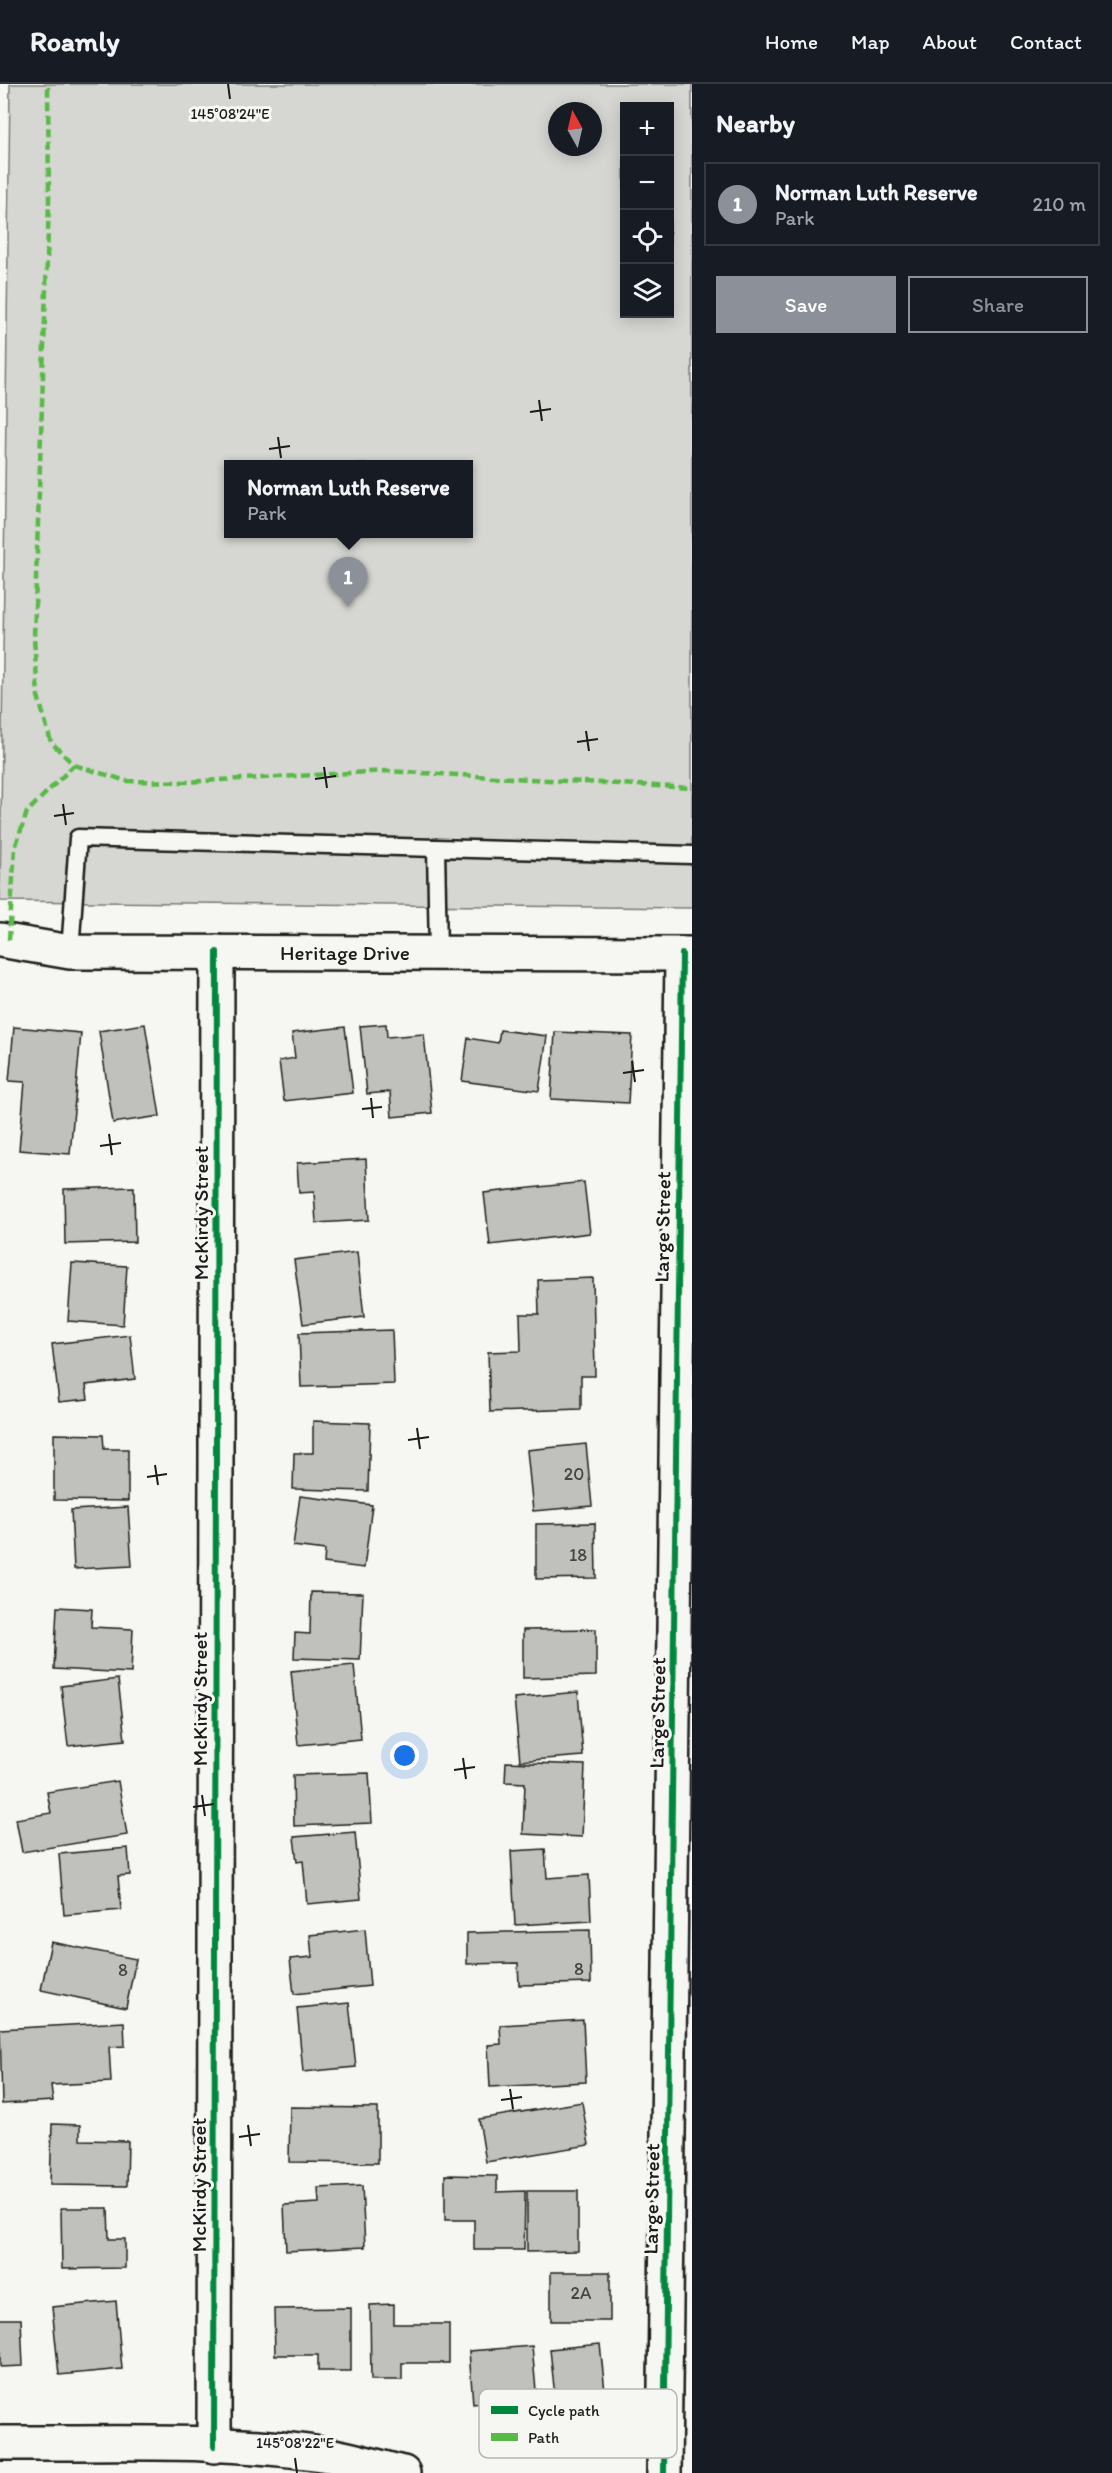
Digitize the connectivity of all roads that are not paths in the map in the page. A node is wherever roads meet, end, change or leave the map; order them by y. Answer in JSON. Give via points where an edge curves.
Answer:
{"nodes":[{"id":1,"x":436,"y":848,"type":"junction"},
{"id":2,"x":692,"y":855,"type":"edge"},
{"id":3,"x":0,"y":940,"type":"edge"},
{"id":4,"x":70,"y":952,"type":"junction"},
{"id":5,"x":217,"y":952,"type":"junction"},
{"id":6,"x":438,"y":953,"type":"junction"},
{"id":7,"x":687,"y":954,"type":"edge"},
{"id":8,"x":665,"y":2389,"type":"edge"},
{"id":9,"x":0,"y":2443,"type":"edge"},
{"id":10,"x":214,"y":2446,"type":"junction"},
{"id":11,"x":664,"y":2458,"type":"edge"},
{"id":12,"x":404,"y":2473,"type":"edge"},
{"id":13,"x":664,"y":2473,"type":"edge"}],
"edges":[{"from":1,"to":2,"type":"lane"},
{"from":1,"to":4,"type":"lane","via":[[78,838]]},
{"from":1,"to":6,"type":"lane"},
{"from":3,"to":4,"type":"street","name":"Heritage Drive"},
{"from":4,"to":5,"type":"street","name":"Heritage Drive"},
{"from":5,"to":6,"type":"street","name":"Heritage Drive"},
{"from":5,"to":10,"type":"street","name":"McKirdy Street"},
{"from":6,"to":7,"type":"street","name":"Heritage Drive"},
{"from":7,"to":8,"type":"street","name":"Large Street"},
{"from":9,"to":10,"type":"street"},
{"from":10,"to":12,"type":"street","via":[[330,2455]]},
{"from":11,"to":13,"type":"street","name":"Large Street"}]}
